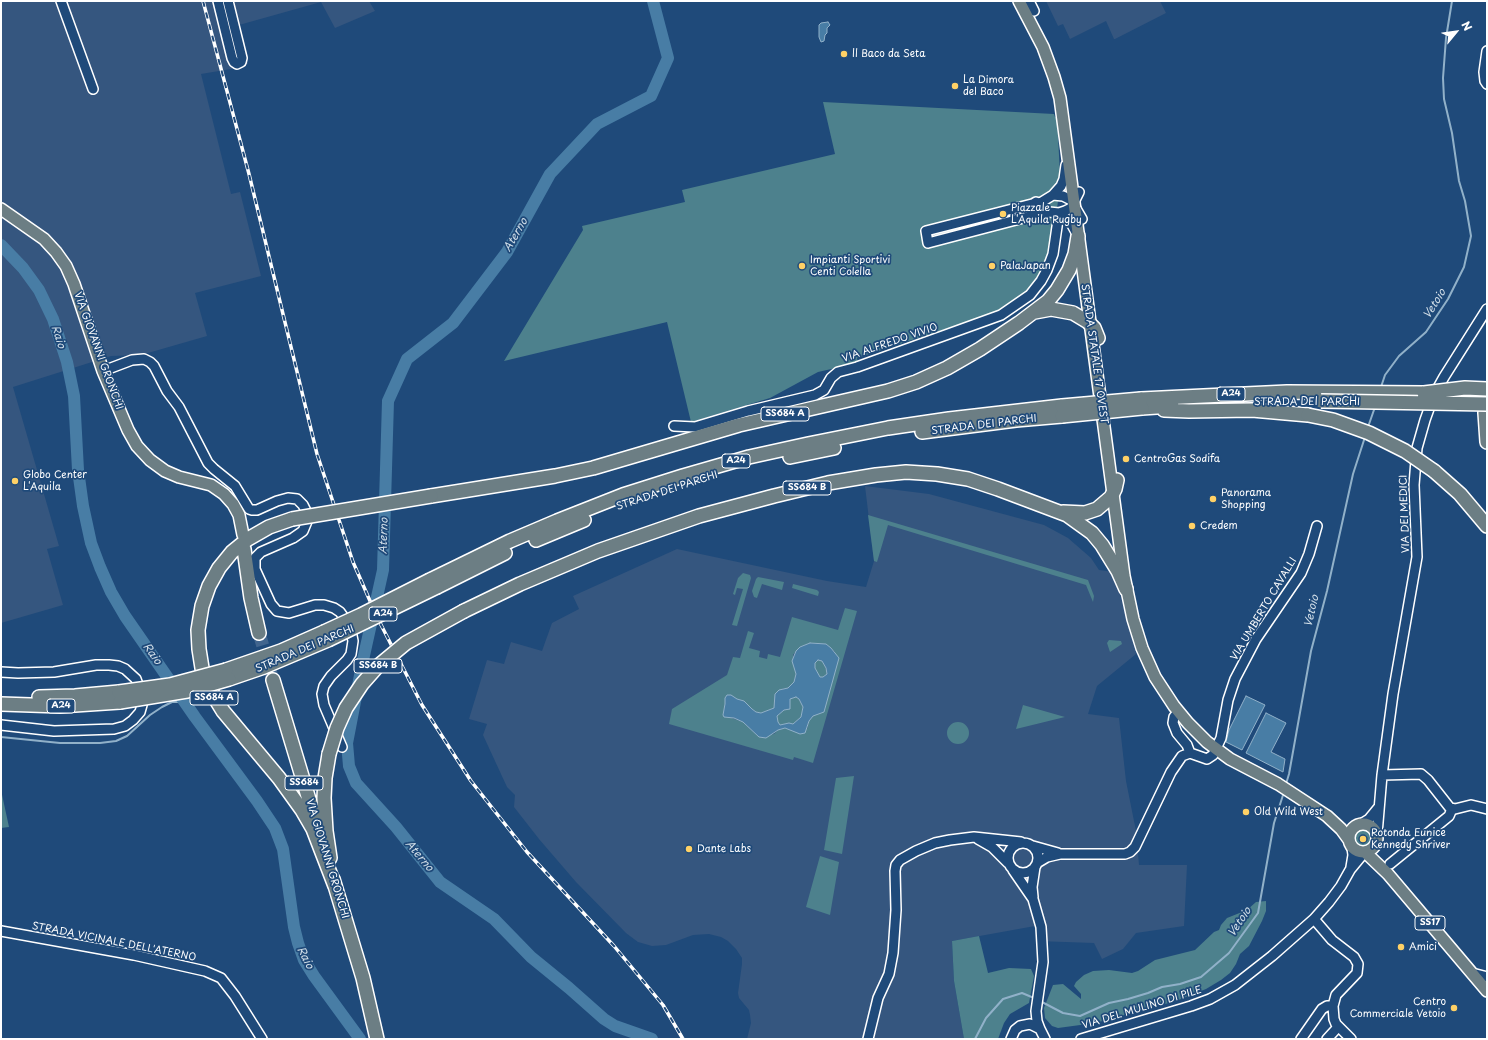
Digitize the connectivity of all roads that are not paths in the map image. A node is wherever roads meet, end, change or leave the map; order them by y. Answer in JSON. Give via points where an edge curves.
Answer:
{"nodes":[{"id":1,"x":61,"y":1,"type":"edge"},
{"id":2,"x":218,"y":1,"type":"edge"},
{"id":3,"x":228,"y":1,"type":"edge"},
{"id":4,"x":1019,"y":1,"type":"edge"},
{"id":5,"x":1030,"y":4,"type":"edge"},
{"id":6,"x":1487,"y":51,"type":"edge"},
{"id":7,"x":1487,"y":84,"type":"edge"},
{"id":8,"x":93,"y":89,"type":"dead end"},
{"id":9,"x":1068,"y":150,"type":"junction"},
{"id":10,"x":1079,"y":192,"type":"junction"},
{"id":11,"x":1053,"y":195,"type":"junction"},
{"id":12,"x":1036,"y":203,"type":"junction"},
{"id":13,"x":1074,"y":203,"type":"junction"},
{"id":14,"x":1,"y":209,"type":"edge"},
{"id":15,"x":1059,"y":213,"type":"junction"},
{"id":16,"x":1039,"y":214,"type":"junction"},
{"id":17,"x":1082,"y":219,"type":"junction"},
{"id":18,"x":1078,"y":236,"type":"junction"},
{"id":19,"x":1487,"y":309,"type":"edge"},
{"id":20,"x":1032,"y":314,"type":"junction"},
{"id":21,"x":1090,"y":324,"type":"junction"},
{"id":22,"x":1098,"y":338,"type":"junction"},
{"id":23,"x":103,"y":371,"type":"junction"},
{"id":24,"x":1487,"y":392,"type":"edge"},
{"id":25,"x":1321,"y":396,"type":"junction"},
{"id":26,"x":1142,"y":404,"type":"junction"},
{"id":27,"x":1487,"y":404,"type":"edge"},
{"id":28,"x":674,"y":426,"type":"dead end"},
{"id":29,"x":1487,"y":442,"type":"edge"},
{"id":30,"x":1117,"y":480,"type":"junction"},
{"id":31,"x":1113,"y":494,"type":"junction"},
{"id":32,"x":1058,"y":510,"type":"junction"},
{"id":33,"x":1318,"y":526,"type":"dead end"},
{"id":34,"x":1487,"y":526,"type":"edge"},
{"id":35,"x":243,"y":535,"type":"dead end"},
{"id":36,"x":244,"y":549,"type":"dead end"},
{"id":37,"x":1126,"y":589,"type":"junction"},
{"id":38,"x":259,"y":633,"type":"tunnel mouth"},
{"id":39,"x":1,"y":672,"type":"edge"},
{"id":40,"x":273,"y":680,"type":"tunnel mouth"},
{"id":41,"x":1,"y":695,"type":"edge"},
{"id":42,"x":120,"y":697,"type":"junction"},
{"id":43,"x":1,"y":704,"type":"edge"},
{"id":44,"x":1176,"y":709,"type":"junction"},
{"id":45,"x":1,"y":725,"type":"edge"},
{"id":46,"x":342,"y":747,"type":"dead end"},
{"id":47,"x":1216,"y":750,"type":"junction"},
{"id":48,"x":1190,"y":753,"type":"junction"},
{"id":49,"x":1382,"y":775,"type":"junction"},
{"id":50,"x":1379,"y":806,"type":"junction"},
{"id":51,"x":1452,"y":809,"type":"junction"},
{"id":52,"x":1487,"y":809,"type":"edge"},
{"id":53,"x":1327,"y":816,"type":"junction"},
{"id":54,"x":1359,"y":825,"type":"junction"},
{"id":55,"x":974,"y":837,"type":"junction"},
{"id":56,"x":1377,"y":838,"type":"junction"},
{"id":57,"x":1021,"y":842,"type":"junction"},
{"id":58,"x":1350,"y":844,"type":"junction"},
{"id":59,"x":1033,"y":846,"type":"junction"},
{"id":60,"x":1365,"y":853,"type":"junction"},
{"id":61,"x":1060,"y":854,"type":"junction"},
{"id":62,"x":1036,"y":865,"type":"junction"},
{"id":63,"x":1010,"y":867,"type":"junction"},
{"id":64,"x":1389,"y":869,"type":"junction"},
{"id":65,"x":1350,"y":870,"type":"junction"},
{"id":66,"x":335,"y":886,"type":"junction"},
{"id":67,"x":1033,"y":898,"type":"junction"},
{"id":68,"x":1314,"y":919,"type":"junction"},
{"id":69,"x":1,"y":931,"type":"edge"},
{"id":70,"x":1472,"y":973,"type":"junction"},
{"id":71,"x":1487,"y":978,"type":"edge"},
{"id":72,"x":1487,"y":991,"type":"edge"},
{"id":73,"x":1333,"y":1006,"type":"junction"},
{"id":74,"x":1338,"y":1027,"type":"junction"},
{"id":75,"x":1038,"y":1029,"type":"edge"},
{"id":76,"x":262,"y":1039,"type":"edge"},
{"id":77,"x":377,"y":1039,"type":"edge"},
{"id":78,"x":868,"y":1039,"type":"edge"},
{"id":79,"x":1011,"y":1039,"type":"edge"},
{"id":80,"x":1081,"y":1039,"type":"edge"},
{"id":81,"x":1301,"y":1039,"type":"edge"},
{"id":82,"x":1327,"y":1039,"type":"edge"},
{"id":83,"x":1351,"y":1039,"type":"edge"}],
"edges":[{"from":1,"to":8,"type":"street"},
{"from":2,"to":3,"type":"street","via":[[232,58],[237,64],[242,58]]},
{"from":4,"to":9,"type":"main road","name":"STRADA STATALE 17 OVEST","via":[[1043,47],[1054,77]]},
{"from":5,"to":10,"type":"main road","name":"STRADA STATALE 17 OVEST","via":[[1053,54],[1064,91]]},
{"from":6,"to":7,"type":"street","via":[[1484,72]]},
{"from":9,"to":11,"type":"street","via":[[1064,179]]},
{"from":9,"to":13,"type":"main road","name":"STRADA STATALE 17 OVEST"},
{"from":10,"to":13,"type":"street"},
{"from":10,"to":17,"type":"main road","name":"STRADA STATALE 17 OVEST"},
{"from":11,"to":12,"type":"street"},
{"from":11,"to":13,"type":"street","via":[[1066,197]]},
{"from":12,"to":16,"type":"street","via":[[1044,208]]},
{"from":12,"to":16,"type":"street","via":[[926,231],[928,243]]},
{"from":13,"to":15,"type":"street","via":[[1068,210]]},
{"from":13,"to":17,"type":"street"},
{"from":13,"to":18,"type":"main road","name":"STRADA STATALE 17 OVEST"},
{"from":14,"to":23,"type":"main road","name":"VIA GIOVANNI GRONCHI","via":[[44,239],[61,259],[74,284]]},
{"from":15,"to":16,"type":"street"},
{"from":15,"to":18,"type":"street","via":[[1071,223]]},
{"from":15,"to":28,"type":"street","name":"VIA ALFREDO VIVIO","via":[[1053,254],[1042,282],[1030,295],[1001,315],[836,373],[824,390],[815,395],[748,410],[695,426]]},
{"from":17,"to":22,"type":"main road","name":"STRADA STATALE 17 OVEST"},
{"from":18,"to":20,"type":"highway","number":"SS684 A","via":[[1072,260],[1061,284],[1052,298]]},
{"from":18,"to":21,"type":"main road","name":"STRADA STATALE 17 OVEST"},
{"from":19,"to":49,"type":"street","name":"VIA DEI MEDICI","via":[[1434,395],[1417,448],[1414,485],[1417,557],[1392,694]]},
{"from":20,"to":21,"type":"highway","number":"SS684 A","via":[[1047,310],[1065,311],[1080,316]]},
{"from":20,"to":66,"type":"highway","number":"SS684 A","bridge":true,"via":[[964,358],[926,378],[902,387],[740,425],[598,467],[292,519],[269,527],[232,552],[219,568],[202,606],[198,630],[204,672],[212,694],[227,716],[302,810]]},
{"from":21,"to":22,"type":"highway","number":"SS684 A"},
{"from":21,"to":31,"type":"main road","name":"STRADA STATALE 17 OVEST"},
{"from":22,"to":30,"type":"main road","name":"STRADA STATALE 17 OVEST"},
{"from":23,"to":35,"type":"main road","name":"VIA GIOVANNI GRONCHI","via":[[128,430],[140,450],[165,471],[211,485],[224,494],[239,515]]},
{"from":23,"to":46,"type":"street","via":[[132,360],[144,359],[150,362],[179,407],[208,463],[235,486],[249,509],[257,510],[288,498],[297,499],[304,505],[308,519],[303,531],[261,552],[255,558],[255,569],[271,604],[277,611],[289,614],[315,605],[324,605],[340,612],[350,626],[353,641],[351,654],[330,676],[322,694],[324,705]]},
{"from":24,"to":25,"type":"highway","name":"STRADA DEI PARCHI","number":"A24","bridge":true},
{"from":24,"to":29,"type":"highway"},
{"from":25,"to":26,"type":"highway","name":"STRADA DEI PARCHI","number":"A24","via":[[1201,395]]},
{"from":25,"to":27,"type":"highway","name":"STRADA DEI PARCHI","number":"A24","bridge":true},
{"from":26,"to":34,"type":"highway","bridge":true,"via":[[1189,411],[1252,410],[1333,420],[1369,433],[1405,451],[1434,471],[1460,494]]},
{"from":26,"to":42,"type":"highway","name":"STRADA DEI PARCHI","number":"A24","bridge":true,"via":[[949,419],[888,428],[727,463],[623,495],[503,544],[433,584],[361,615],[264,668],[227,675],[164,695]]},
{"from":30,"to":31,"type":"highway"},
{"from":30,"to":44,"type":"main road","name":"STRADA STATALE 17 OVEST","via":[[1136,612],[1150,655]]},
{"from":31,"to":32,"type":"highway","number":"SS684 B","via":[[1102,506],[1091,512],[1071,513]]},
{"from":31,"to":37,"type":"main road","name":"STRADA STATALE 17 OVEST"},
{"from":32,"to":37,"type":"highway","number":"SS684 B","via":[[1095,537],[1116,566]]},
{"from":32,"to":66,"type":"highway","number":"SS684 B","bridge":true,"via":[[989,486],[944,474],[906,472],[854,478],[750,502],[667,526],[550,571],[464,611],[406,643],[377,667],[346,708],[329,754],[325,778],[325,815]]},
{"from":33,"to":47,"type":"street","name":"VIA UMBERTO CAVALLI","via":[[1301,573],[1252,645],[1235,679]]},
{"from":36,"to":38,"type":"highway"},
{"from":37,"to":44,"type":"main road","name":"STRADA STATALE 17 OVEST","via":[[1142,648],[1155,677]]},
{"from":39,"to":45,"type":"street","via":[[54,672],[96,666],[118,666],[136,679],[142,706],[133,720],[114,729],[54,731]]},
{"from":40,"to":66,"type":"highway","name":"VIA GIOVANNI GRONCHI","number":"SS684"},
{"from":41,"to":42,"type":"highway","name":"STRADA DEI PARCHI","number":"A24"},
{"from":42,"to":43,"type":"highway","name":"STRADA DEI PARCHI","number":"A24","via":[[60,706]]},
{"from":44,"to":47,"type":"main road","name":"STRADA STATALE 17 OVEST","number":"SS17"},
{"from":44,"to":48,"type":"street","via":[[1173,724]]},
{"from":47,"to":48,"type":"street","via":[[1206,759]]},
{"from":47,"to":53,"type":"main road","name":"STRADA STATALE 17 OVEST","number":"SS17","via":[[1278,784]]},
{"from":48,"to":61,"type":"street","via":[[1182,756],[1176,764],[1135,847],[1130,852]]},
{"from":49,"to":50,"type":"street","name":"VIA DEI MEDICI"},
{"from":49,"to":51,"type":"street","via":[[1421,774]]},
{"from":50,"to":54,"type":"street","via":[[1370,819]]},
{"from":50,"to":56,"type":"street","name":"VIA DEI MEDICI"},
{"from":51,"to":52,"type":"street","via":[[1470,805]]},
{"from":51,"to":64,"type":"street","via":[[1449,816]]},
{"from":53,"to":54,"type":"main road","name":"STRADA STATALE 17 OVEST","number":"SS17","via":[[1344,823]]},
{"from":53,"to":58,"type":"main road","name":"STRADA STATALE 17 OVEST","number":"SS17","via":[[1341,829]]},
{"from":54,"to":56,"type":"main road","number":"SS17","via":[[1370,826]]},
{"from":54,"to":58,"type":"main road","via":[[1350,831]]},
{"from":55,"to":57,"type":"street"},
{"from":55,"to":63,"type":"street","via":[[992,847]]},
{"from":55,"to":78,"type":"street","via":[[935,844],[906,856],[896,865],[893,953],[889,974],[878,998]]},
{"from":56,"to":60,"type":"main road","via":[[1372,850]]},
{"from":56,"to":64,"type":"main road","number":"SS17","via":[[1380,857]]},
{"from":57,"to":59,"type":"street"},
{"from":57,"to":63,"type":"street","via":[[1010,849],[1007,858]]},
{"from":58,"to":60,"type":"main road","number":"SS17","via":[[1358,852]]},
{"from":58,"to":65,"type":"street","name":"VIA DEL MULINO DI PILE","via":[[1353,856]]},
{"from":59,"to":61,"type":"street"},
{"from":59,"to":62,"type":"street","via":[[1038,854]]},
{"from":60,"to":64,"type":"main road","number":"SS17"},
{"from":60,"to":65,"type":"street","name":"VIA DEL MULINO DI PILE"},
{"from":61,"to":62,"type":"street","via":[[1047,857]]},
{"from":62,"to":63,"type":"street","via":[[1031,871],[1022,873]]},
{"from":62,"to":67,"type":"street"},
{"from":63,"to":67,"type":"street"},
{"from":64,"to":70,"type":"main road","number":"SS17"},
{"from":65,"to":68,"type":"street","name":"VIA DEL MULINO DI PILE","via":[[1341,886]]},
{"from":66,"to":77,"type":"highway","name":"VIA GIOVANNI GRONCHI","number":"SS684","via":[[363,978]]},
{"from":67,"to":75,"type":"street","via":[[1040,920],[1043,944],[1036,1007]]},
{"from":68,"to":73,"type":"street","via":[[1332,940],[1354,957],[1358,964],[1356,973],[1336,995]]},
{"from":68,"to":80,"type":"street","name":"VIA DEL MULINO DI PILE","via":[[1244,978],[1222,993],[1191,1006]]},
{"from":69,"to":76,"type":"street","name":"STRADA VICINALE DELL'ATERNO","via":[[139,956],[205,971],[221,978]]},
{"from":70,"to":71,"type":"street"},
{"from":70,"to":72,"type":"main road","number":"SS17"},
{"from":73,"to":74,"type":"street","via":[[1334,1019]]},
{"from":73,"to":81,"type":"street","via":[[1322,1009]]},
{"from":74,"to":82,"type":"street"},
{"from":74,"to":83,"type":"street"},
{"from":75,"to":79,"type":"street","via":[[1015,1030]]}]}
